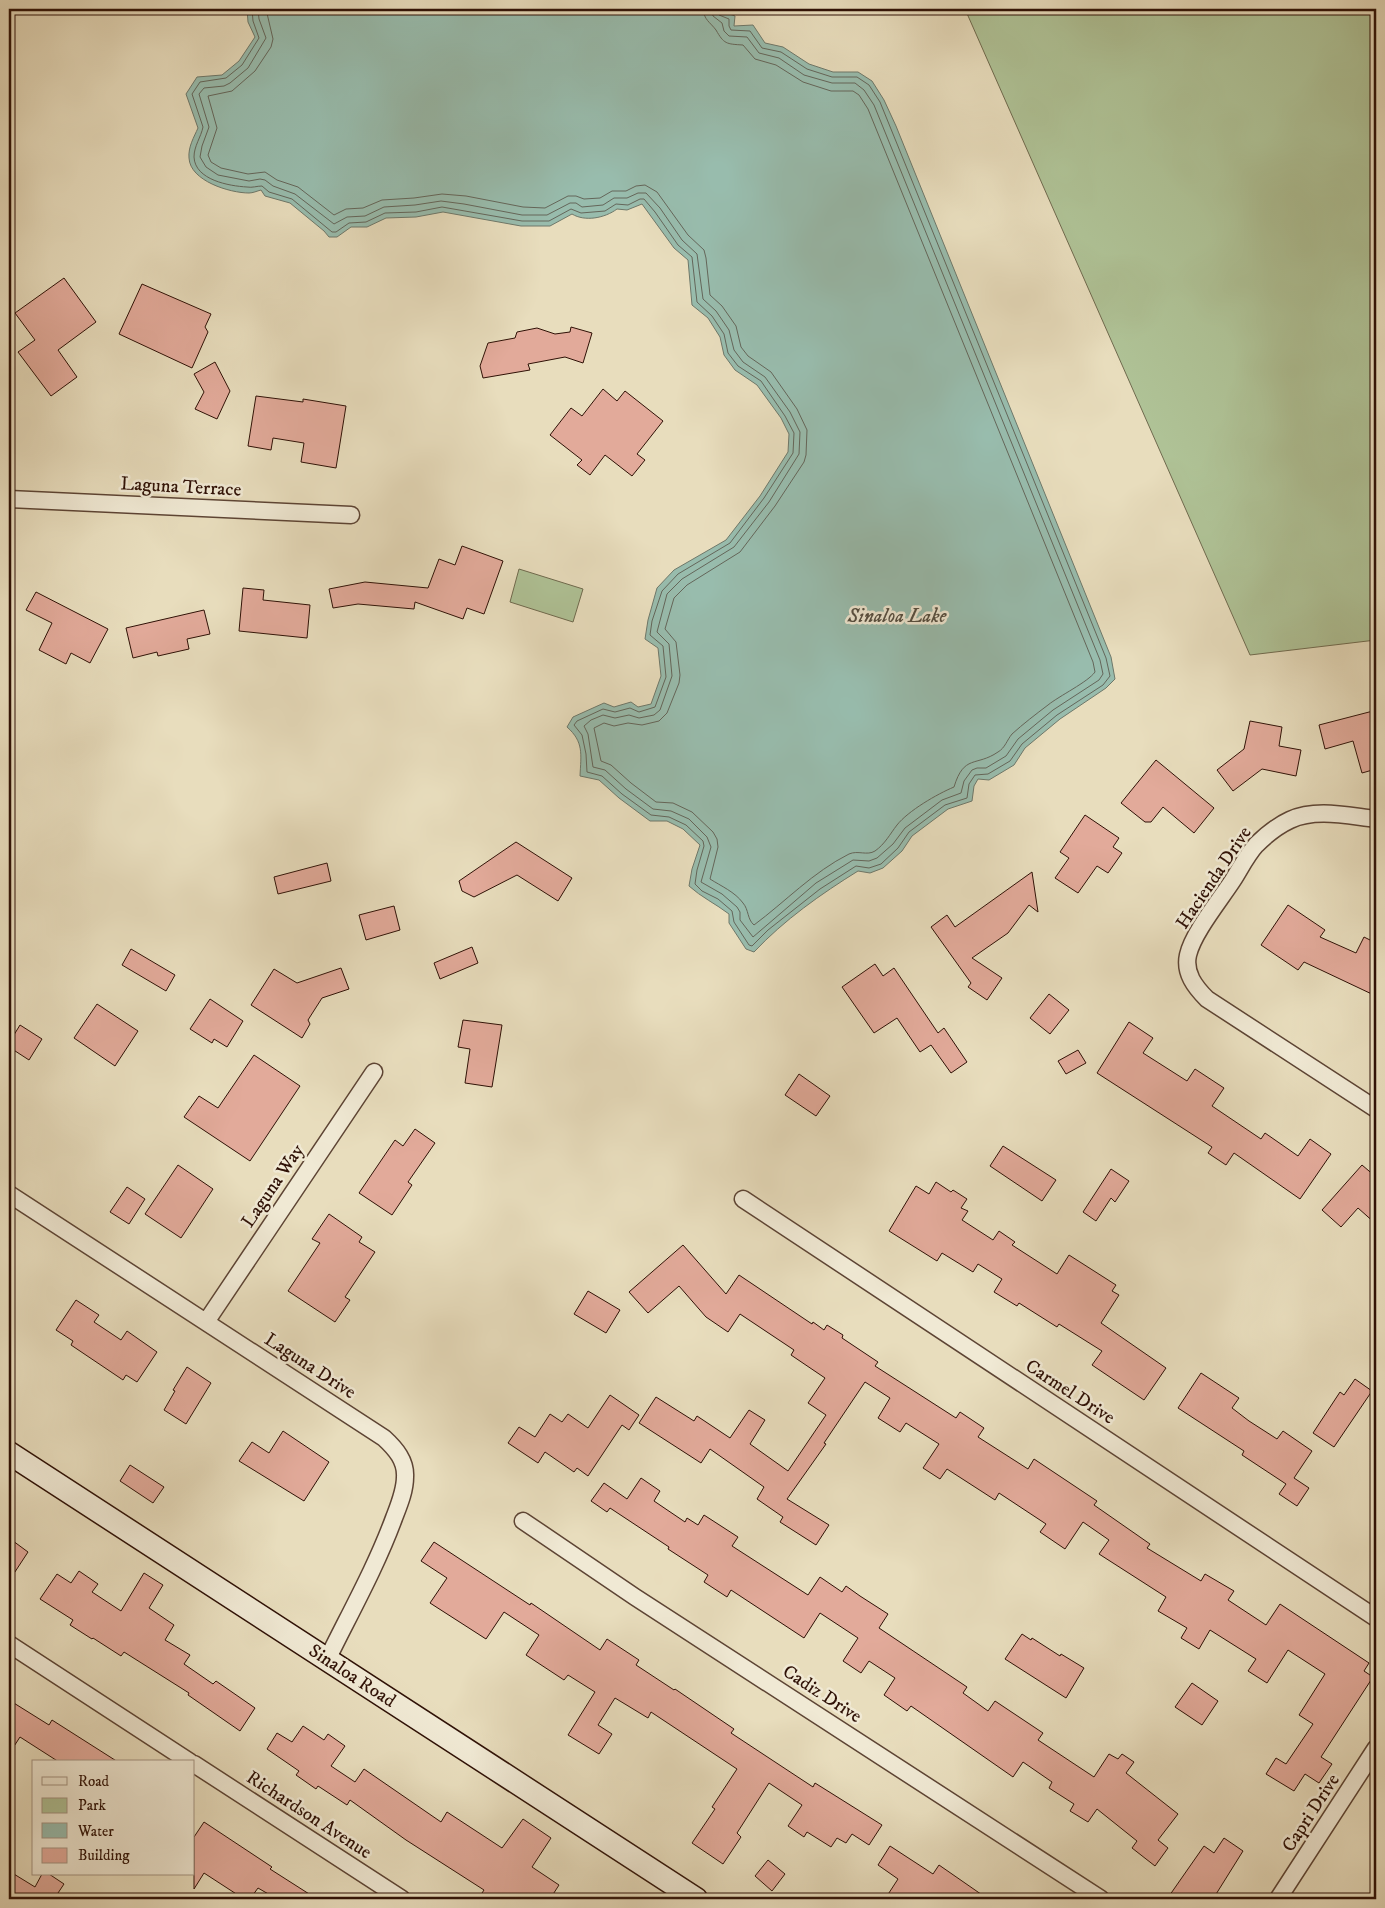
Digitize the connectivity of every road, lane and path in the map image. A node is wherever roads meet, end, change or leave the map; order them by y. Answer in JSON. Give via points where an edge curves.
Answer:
{"nodes":[{"id":1,"x":9,"y":499,"type":"edge"},
{"id":2,"x":351,"y":514,"type":"dead end"},
{"id":3,"x":1376,"y":818,"type":"edge"},
{"id":4,"x":374,"y":1072,"type":"dead end"},
{"id":5,"x":1376,"y":1109,"type":"edge"},
{"id":6,"x":9,"y":1194,"type":"edge"},
{"id":7,"x":743,"y":1199,"type":"dead end"},
{"id":8,"x":206,"y":1322,"type":"junction"},
{"id":9,"x":9,"y":1453,"type":"edge"},
{"id":10,"x":523,"y":1521,"type":"dead end"},
{"id":11,"x":1376,"y":1618,"type":"edge"},
{"id":12,"x":9,"y":1644,"type":"edge"},
{"id":13,"x":327,"y":1660,"type":"junction"},
{"id":14,"x":1376,"y":1748,"type":"edge"},
{"id":15,"x":187,"y":1760,"type":"edge"},
{"id":16,"x":195,"y":1765,"type":"edge"},
{"id":17,"x":402,"y":1899,"type":"edge"},
{"id":18,"x":696,"y":1899,"type":"edge"},
{"id":19,"x":1101,"y":1899,"type":"edge"},
{"id":20,"x":1278,"y":1899,"type":"edge"}],
"edges":[{"from":1,"to":2,"type":"street","name":"Laguna Terrace"},
{"from":3,"to":5,"type":"street","name":"Hacienda Drive","via":[[1309,814],[1273,830],[1255,846],[1194,939],[1188,957],[1190,976],[1207,999]]},
{"from":4,"to":8,"type":"street","name":"Laguna Way"},
{"from":6,"to":8,"type":"street","name":"Laguna Drive"},
{"from":7,"to":11,"type":"street","name":"Carmel Drive"},
{"from":8,"to":13,"type":"street","name":"Laguna Drive","via":[[384,1438],[403,1461],[404,1490],[383,1547]]},
{"from":9,"to":13,"type":"street","name":"Sinaloa Road"},
{"from":10,"to":19,"type":"street","name":"Cadiz Drive"},
{"from":12,"to":15,"type":"street"},
{"from":13,"to":18,"type":"street","name":"Sinaloa Road"},
{"from":14,"to":20,"type":"street","name":"Capri Drive"},
{"from":16,"to":17,"type":"street","name":"Richardson Avenue"}]}
